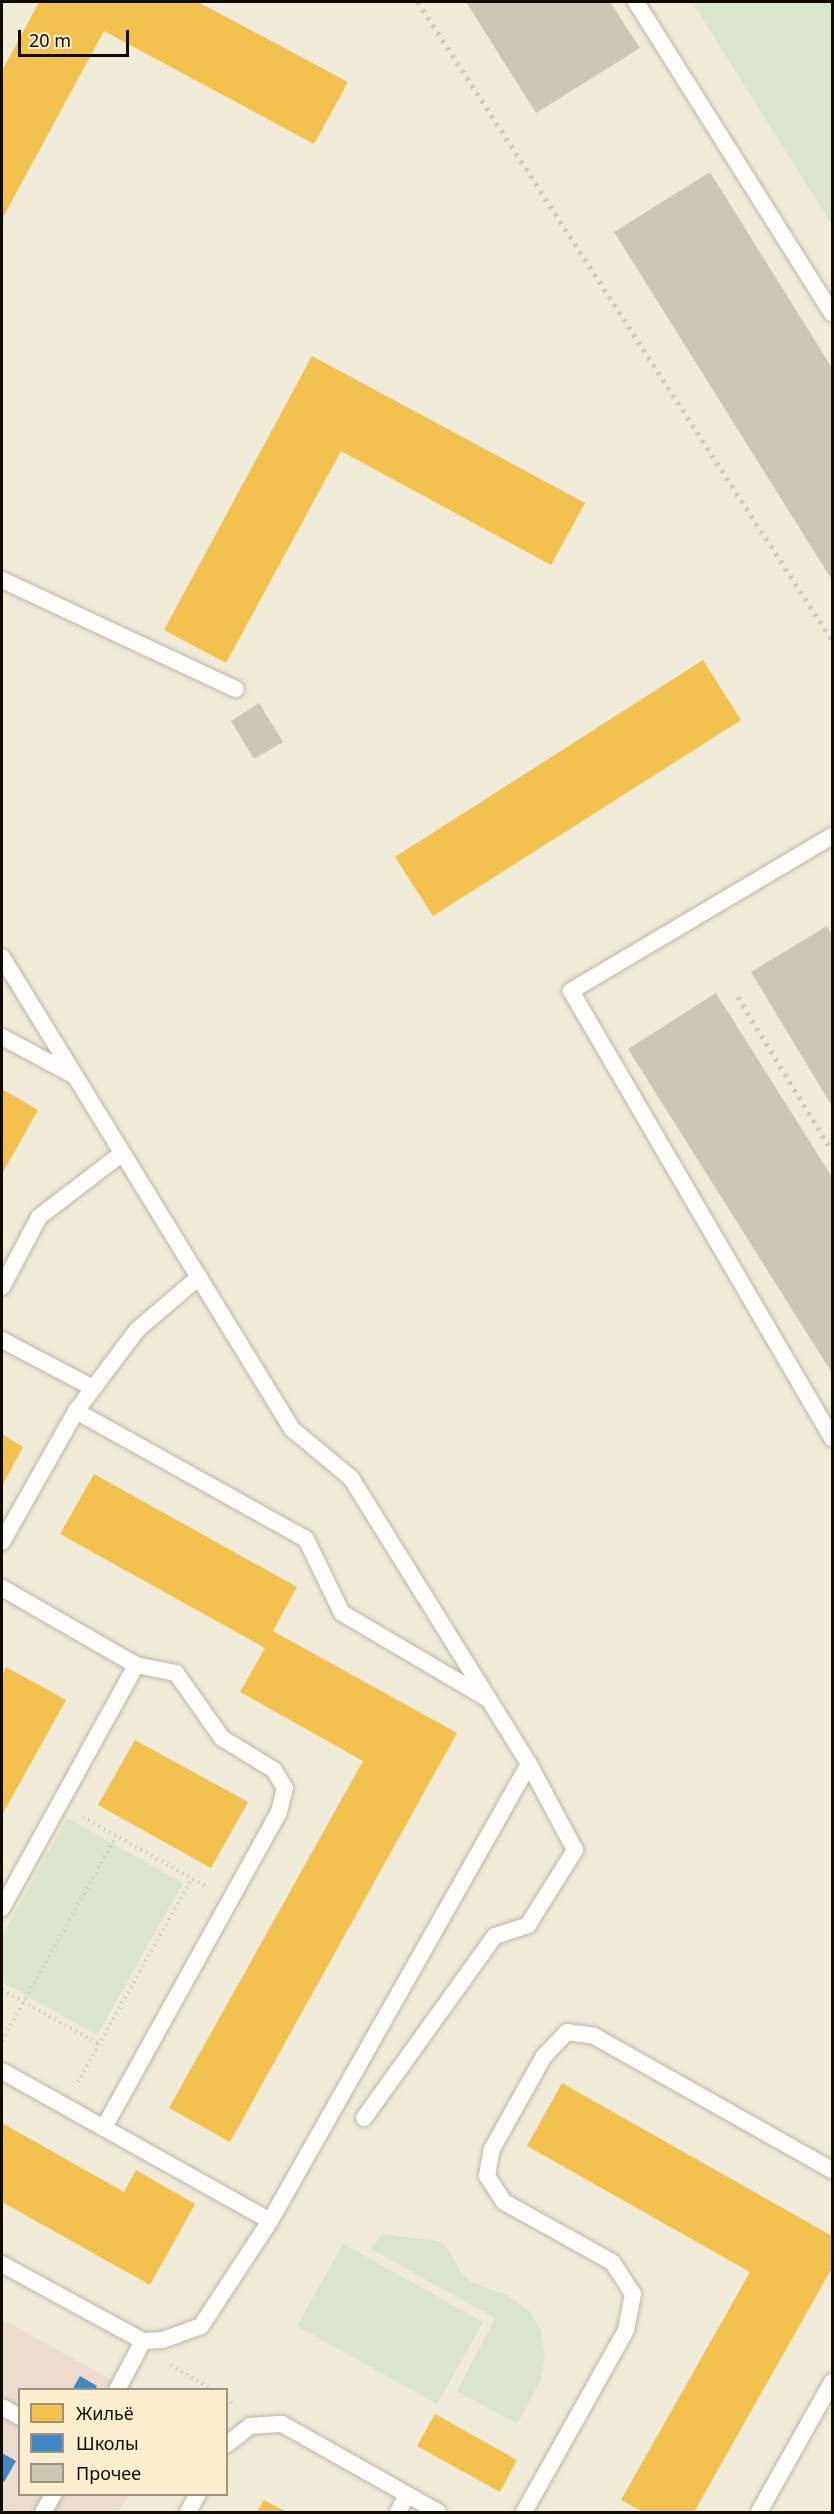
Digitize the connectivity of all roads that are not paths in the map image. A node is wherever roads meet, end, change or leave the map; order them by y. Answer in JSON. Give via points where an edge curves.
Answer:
{"nodes":[{"id":1,"x":636,"y":2,"type":"edge"},
{"id":2,"x":832,"y":313,"type":"edge"},
{"id":3,"x":2,"y":580,"type":"edge"},
{"id":4,"x":236,"y":689,"type":"dead end"},
{"id":5,"x":832,"y":836,"type":"edge"},
{"id":6,"x":2,"y":957,"type":"edge"},
{"id":7,"x":2,"y":1037,"type":"edge"},
{"id":8,"x":77,"y":1077,"type":"junction"},
{"id":9,"x":121,"y":1154,"type":"junction"},
{"id":10,"x":199,"y":1276,"type":"junction"},
{"id":11,"x":2,"y":1287,"type":"edge"},
{"id":12,"x":2,"y":1340,"type":"edge"},
{"id":13,"x":93,"y":1388,"type":"junction"},
{"id":14,"x":76,"y":1411,"type":"junction"},
{"id":15,"x":832,"y":1438,"type":"edge"},
{"id":16,"x":2,"y":1538,"type":"edge"},
{"id":17,"x":2,"y":1588,"type":"edge"},
{"id":18,"x":136,"y":1665,"type":"junction"},
{"id":19,"x":489,"y":1700,"type":"junction"},
{"id":20,"x":529,"y":1764,"type":"junction"},
{"id":21,"x":2,"y":1908,"type":"edge"},
{"id":22,"x":2,"y":2071,"type":"edge"},
{"id":23,"x":364,"y":2118,"type":"dead end"},
{"id":24,"x":104,"y":2128,"type":"junction"},
{"id":25,"x":832,"y":2170,"type":"edge"},
{"id":26,"x":270,"y":2221,"type":"junction"},
{"id":27,"x":2,"y":2264,"type":"edge"},
{"id":28,"x":143,"y":2341,"type":"junction"},
{"id":29,"x":832,"y":2382,"type":"edge"},
{"id":30,"x":118,"y":2388,"type":"edge"},
{"id":31,"x":2,"y":2407,"type":"edge"},
{"id":32,"x":18,"y":2416,"type":"edge"},
{"id":33,"x":228,"y":2443,"type":"edge"},
{"id":34,"x":407,"y":2495,"type":"junction"},
{"id":35,"x":53,"y":2496,"type":"edge"},
{"id":36,"x":197,"y":2496,"type":"edge"},
{"id":37,"x":43,"y":2512,"type":"edge"},
{"id":38,"x":188,"y":2512,"type":"edge"},
{"id":39,"x":398,"y":2512,"type":"edge"},
{"id":40,"x":438,"y":2512,"type":"edge"},
{"id":41,"x":524,"y":2512,"type":"edge"},
{"id":42,"x":759,"y":2512,"type":"edge"}],
"edges":[{"from":1,"to":2,"type":"lane"},
{"from":3,"to":4,"type":"lane"},
{"from":5,"to":15,"type":"lane","via":[[571,992]]},
{"from":6,"to":8,"type":"lane"},
{"from":7,"to":8,"type":"lane"},
{"from":8,"to":9,"type":"lane"},
{"from":9,"to":10,"type":"lane"},
{"from":9,"to":11,"type":"lane","via":[[39,1217]]},
{"from":10,"to":13,"type":"lane","via":[[136,1330]]},
{"from":10,"to":19,"type":"lane","via":[[291,1429],[351,1478]]},
{"from":12,"to":13,"type":"lane"},
{"from":13,"to":14,"type":"lane"},
{"from":14,"to":16,"type":"lane"},
{"from":14,"to":19,"type":"lane","via":[[306,1539],[342,1613]]},
{"from":17,"to":18,"type":"lane"},
{"from":18,"to":21,"type":"lane"},
{"from":18,"to":24,"type":"lane","via":[[176,1672],[222,1738],[274,1770],[285,1788],[279,1812]]},
{"from":19,"to":20,"type":"lane"},
{"from":20,"to":23,"type":"lane","via":[[575,1850],[528,1925],[495,1936]]},
{"from":20,"to":26,"type":"lane"},
{"from":22,"to":24,"type":"lane"},
{"from":24,"to":26,"type":"lane"},
{"from":25,"to":41,"type":"lane","via":[[594,2036],[567,2032],[544,2056],[492,2149],[487,2176],[504,2202],[612,2262],[633,2294],[626,2330]]},
{"from":26,"to":28,"type":"lane","via":[[201,2325],[164,2340]]},
{"from":27,"to":28,"type":"lane"},
{"from":28,"to":30,"type":"lane"},
{"from":29,"to":42,"type":"lane"},
{"from":31,"to":32,"type":"lane"},
{"from":33,"to":34,"type":"lane","via":[[250,2426],[282,2424]]},
{"from":34,"to":39,"type":"lane"},
{"from":34,"to":40,"type":"lane"},
{"from":35,"to":37,"type":"lane"},
{"from":36,"to":38,"type":"lane"}]}
